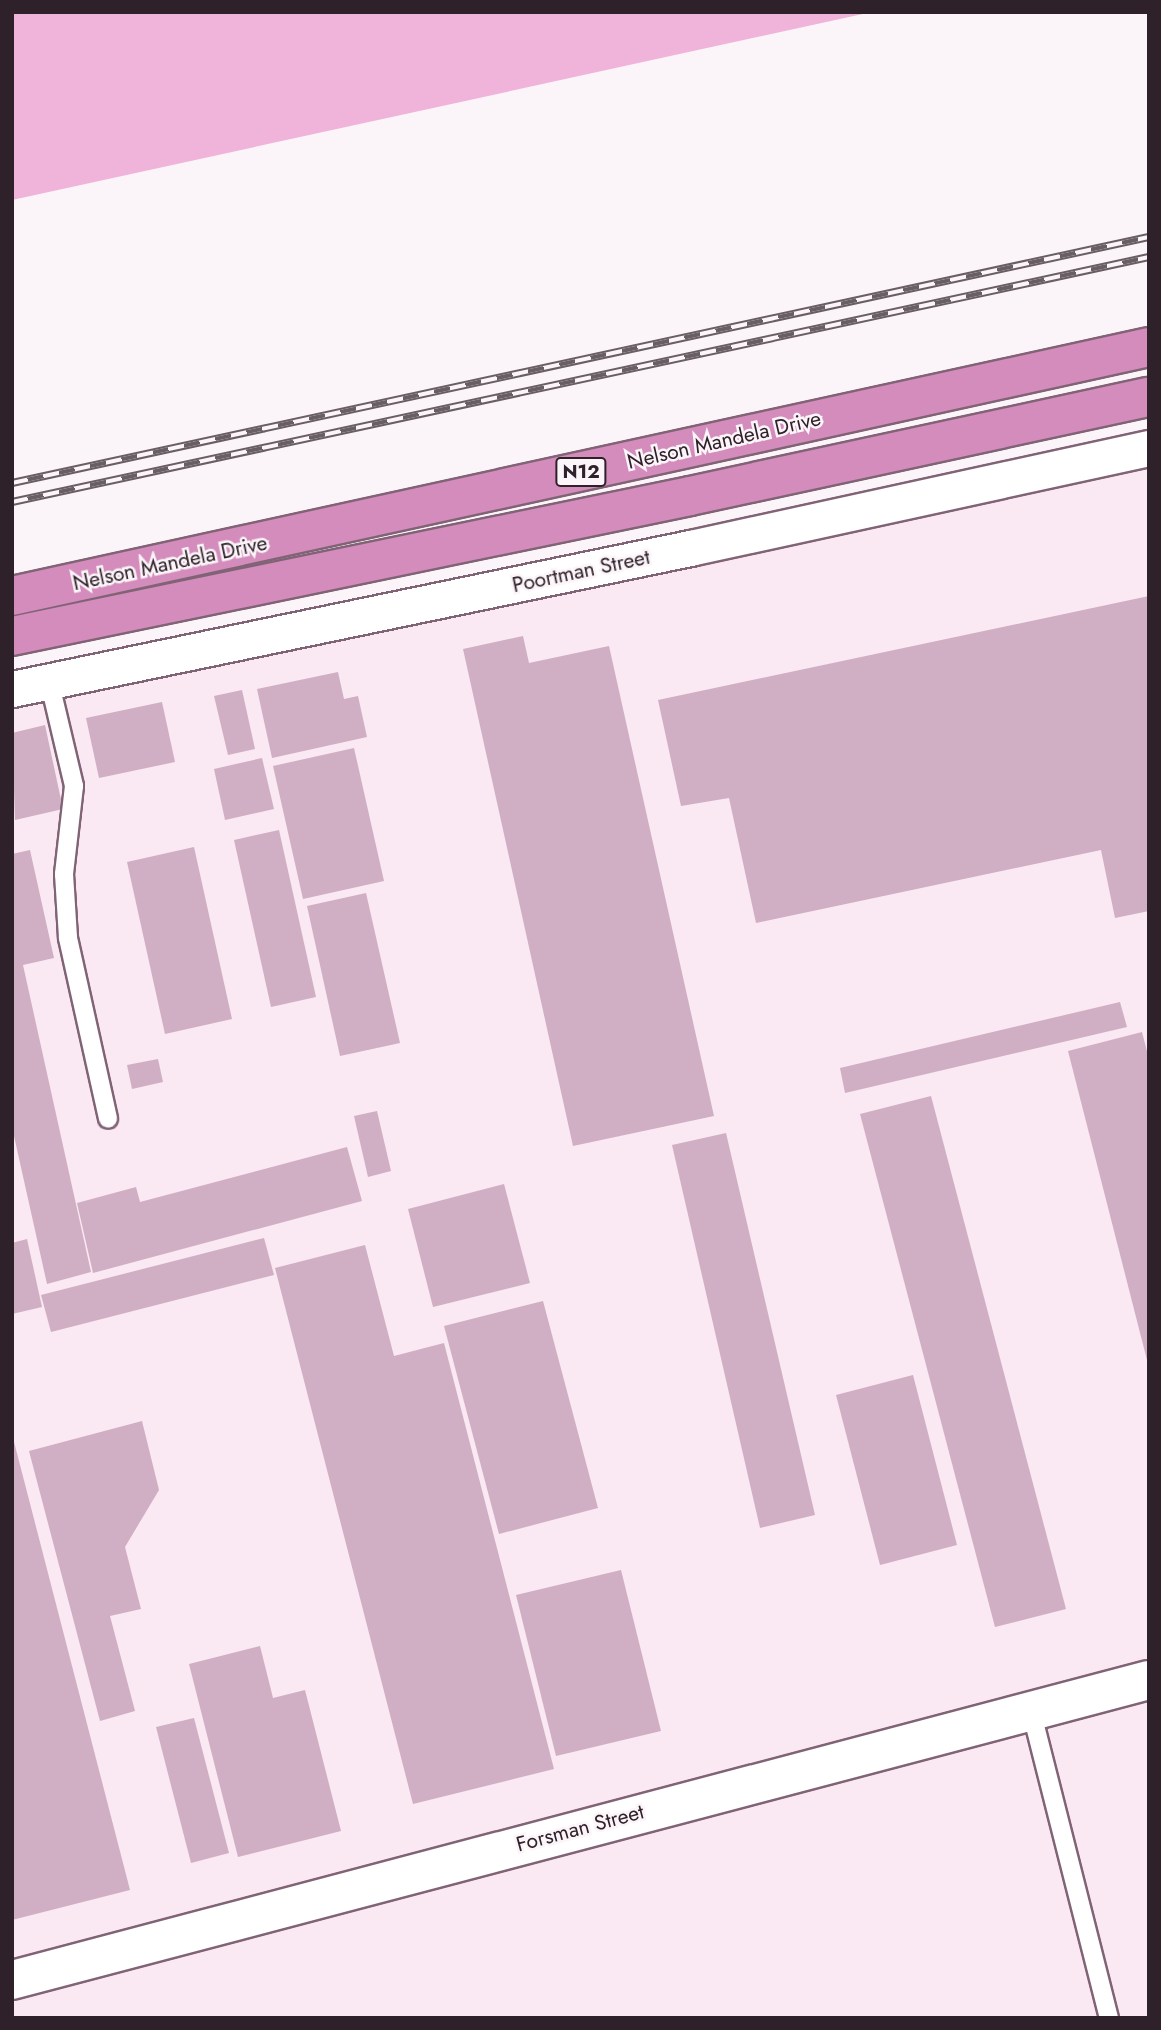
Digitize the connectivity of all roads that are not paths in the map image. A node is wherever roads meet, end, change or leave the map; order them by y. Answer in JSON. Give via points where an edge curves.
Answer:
{"nodes":[{"id":1,"x":1149,"y":347,"type":"edge"},
{"id":2,"x":1149,"y":397,"type":"edge"},
{"id":3,"x":1149,"y":448,"type":"edge"},
{"id":4,"x":12,"y":596,"type":"edge"},
{"id":5,"x":12,"y":636,"type":"edge"},
{"id":6,"x":49,"y":680,"type":"junction"},
{"id":7,"x":12,"y":689,"type":"edge"},
{"id":8,"x":108,"y":1119,"type":"dead end"},
{"id":9,"x":1149,"y":1680,"type":"edge"},
{"id":10,"x":1031,"y":1710,"type":"junction"},
{"id":11,"x":12,"y":1980,"type":"edge"},
{"id":12,"x":1109,"y":2018,"type":"edge"}],
"edges":[{"from":1,"to":4,"type":"highway","name":"Nelson Mandela Drive","number":"N12"},
{"from":2,"to":5,"type":"highway","name":"Nelson Mandela Drive","number":"N12"},
{"from":3,"to":6,"type":"street","name":"Poortman Street"},
{"from":6,"to":7,"type":"street","name":"Poortman Street"},
{"from":6,"to":8,"type":"lane","via":[[74,786],[64,874],[68,938]]},
{"from":9,"to":10,"type":"street","name":"Forsman Street"},
{"from":10,"to":11,"type":"street","name":"Forsman Street"},
{"from":10,"to":12,"type":"lane"}]}
